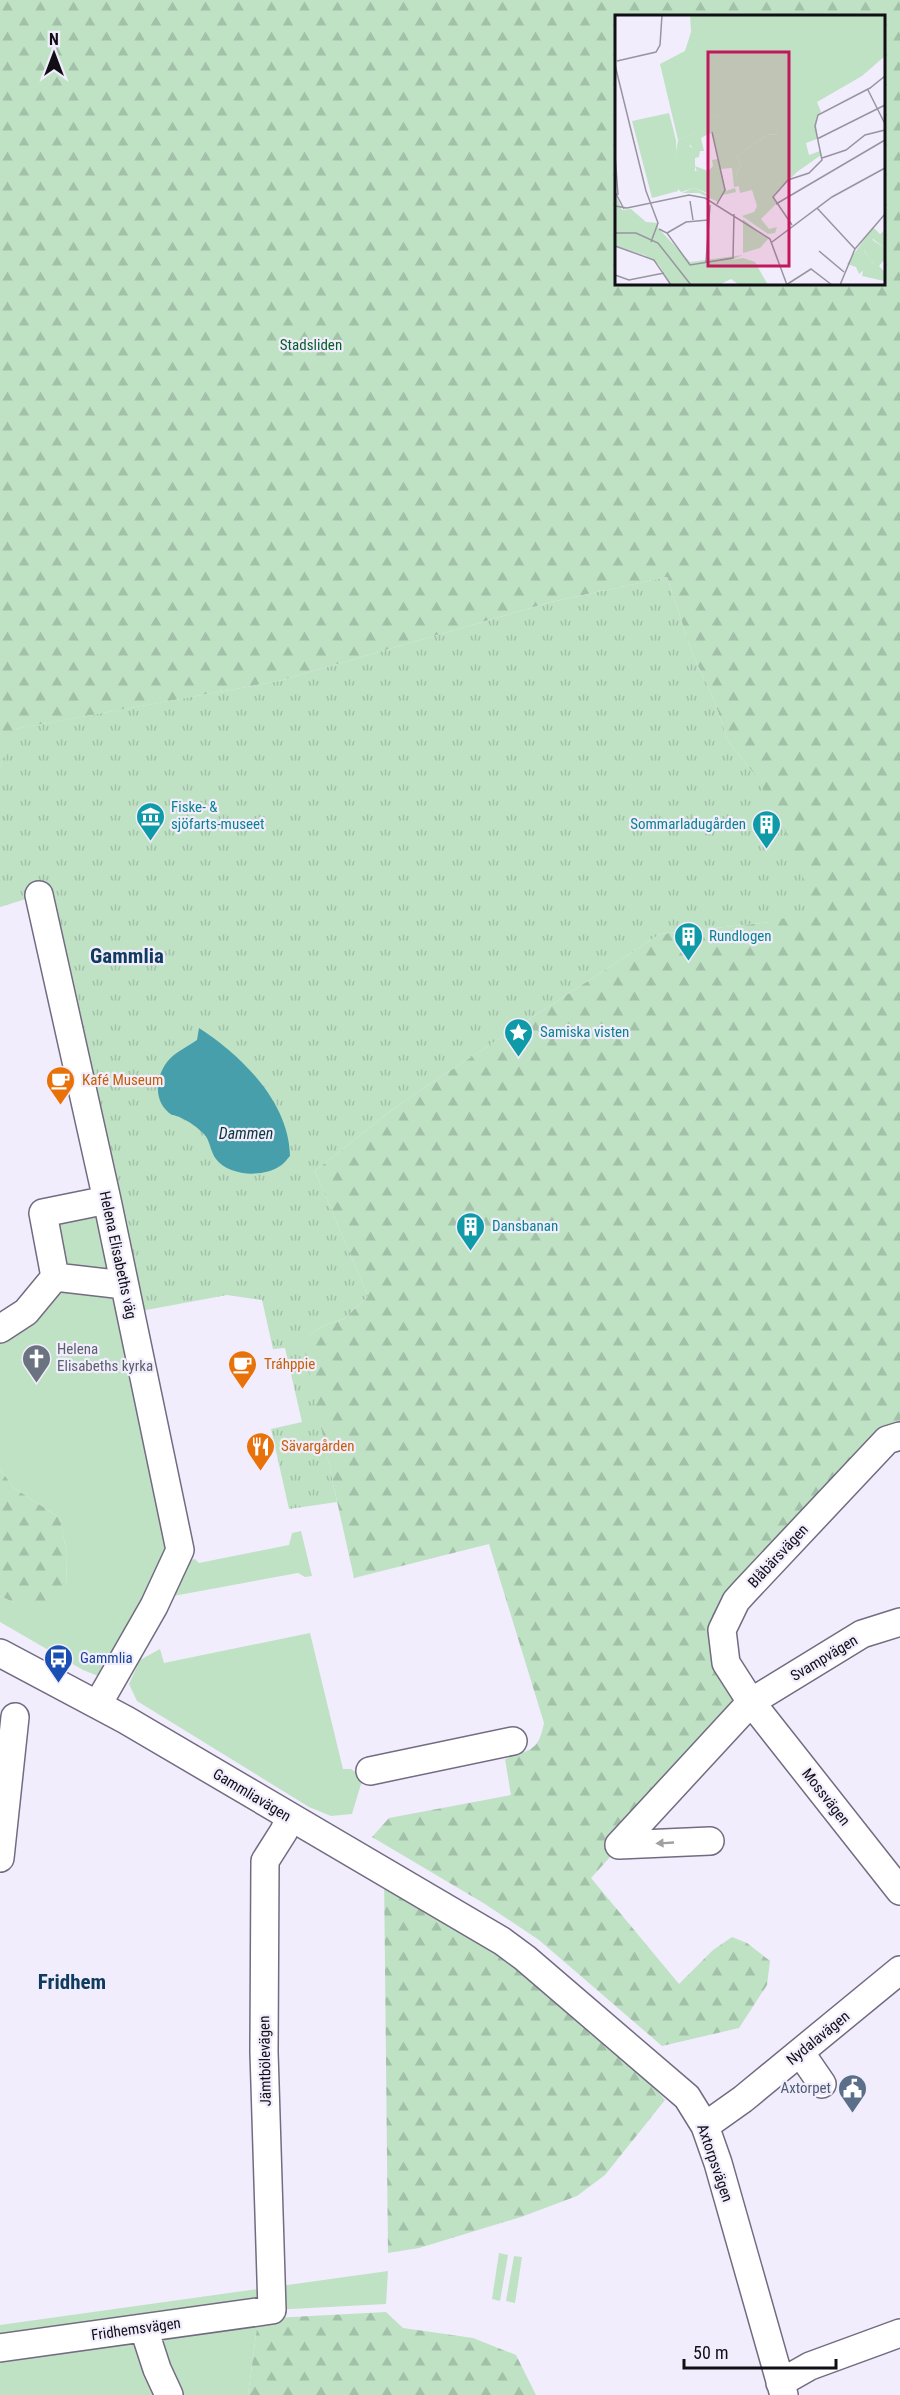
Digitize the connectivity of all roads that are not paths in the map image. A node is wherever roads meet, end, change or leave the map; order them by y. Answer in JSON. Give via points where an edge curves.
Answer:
{"nodes":[{"id":1,"x":39,"y":895,"type":"dead end"},
{"id":2,"x":107,"y":1200,"type":"junction"},
{"id":3,"x":56,"y":1277,"type":"junction"},
{"id":4,"x":124,"y":1285,"type":"junction"},
{"id":5,"x":0,"y":1329,"type":"edge"},
{"id":6,"x":900,"y":1436,"type":"edge"},
{"id":7,"x":900,"y":1622,"type":"edge"},
{"id":8,"x":0,"y":1653,"type":"edge"},
{"id":9,"x":751,"y":1702,"type":"junction"},
{"id":10,"x":98,"y":1704,"type":"junction"},
{"id":11,"x":15,"y":1717,"type":"dead end"},
{"id":12,"x":513,"y":1741,"type":"dead end"},
{"id":13,"x":370,"y":1771,"type":"dead end"},
{"id":14,"x":289,"y":1818,"type":"junction"},
{"id":15,"x":710,"y":1841,"type":"dead end"},
{"id":16,"x":0,"y":1858,"type":"edge"},
{"id":17,"x":900,"y":1891,"type":"edge"},
{"id":18,"x":502,"y":1941,"type":"joint"},
{"id":19,"x":900,"y":1970,"type":"edge"},
{"id":20,"x":801,"y":2052,"type":"junction"},
{"id":21,"x":822,"y":2084,"type":"dead end"},
{"id":22,"x":705,"y":2126,"type":"junction"},
{"id":23,"x":272,"y":2310,"type":"joint"},
{"id":24,"x":144,"y":2329,"type":"junction"},
{"id":25,"x":900,"y":2333,"type":"edge"},
{"id":26,"x":0,"y":2348,"type":"edge"},
{"id":27,"x":782,"y":2389,"type":"edge"},
{"id":28,"x":169,"y":2395,"type":"edge"}],
"edges":[{"from":1,"to":2,"type":"street","name":"Helena Elisabeths väg"},
{"from":2,"to":3,"type":"street","via":[[43,1213]]},
{"from":2,"to":4,"type":"street","name":"Helena Elisabeths väg","via":[[124,1233]]},
{"from":3,"to":4,"type":"street"},
{"from":3,"to":5,"type":"street","via":[[26,1312]]},
{"from":4,"to":10,"type":"street","name":"Helena Elisabeths väg","via":[[148,1342],[180,1550],[155,1604]]},
{"from":6,"to":9,"type":"street","name":"Blåbärsvägen","via":[[887,1440],[736,1601],[722,1630],[726,1664]]},
{"from":7,"to":9,"type":"street","name":"Svampvägen","via":[[862,1635]]},
{"from":8,"to":10,"type":"street","name":"Gammliavägen"},
{"from":15,"to":9,"type":"street","name":"Svampvägen","one_way":true,"via":[[619,1845]]},
{"from":9,"to":17,"type":"street","name":"Mossvägen"},
{"from":10,"to":14,"type":"street","name":"Gammliavägen"},
{"from":11,"to":16,"type":"street"},
{"from":12,"to":13,"type":"street"},
{"from":14,"to":18,"type":"street","name":"Gammliavägen"},
{"from":14,"to":23,"type":"street","name":"Jämtbölevägen","via":[[265,1861],[264,2052]]},
{"from":18,"to":22,"type":"street","name":"Axtorpsvägen","via":[[687,2097]]},
{"from":19,"to":20,"type":"street","name":"Nydalavägen"},
{"from":20,"to":21,"type":"street"},
{"from":20,"to":22,"type":"street","name":"Nydalavägen"},
{"from":22,"to":27,"type":"street","name":"Axtorpsvägen"},
{"from":23,"to":24,"type":"street","name":"Fridhemsvägen"},
{"from":24,"to":26,"type":"street","name":"Fridhemsvägen"},
{"from":24,"to":28,"type":"street"},
{"from":25,"to":27,"type":"street","via":[[810,2366]]}]}
